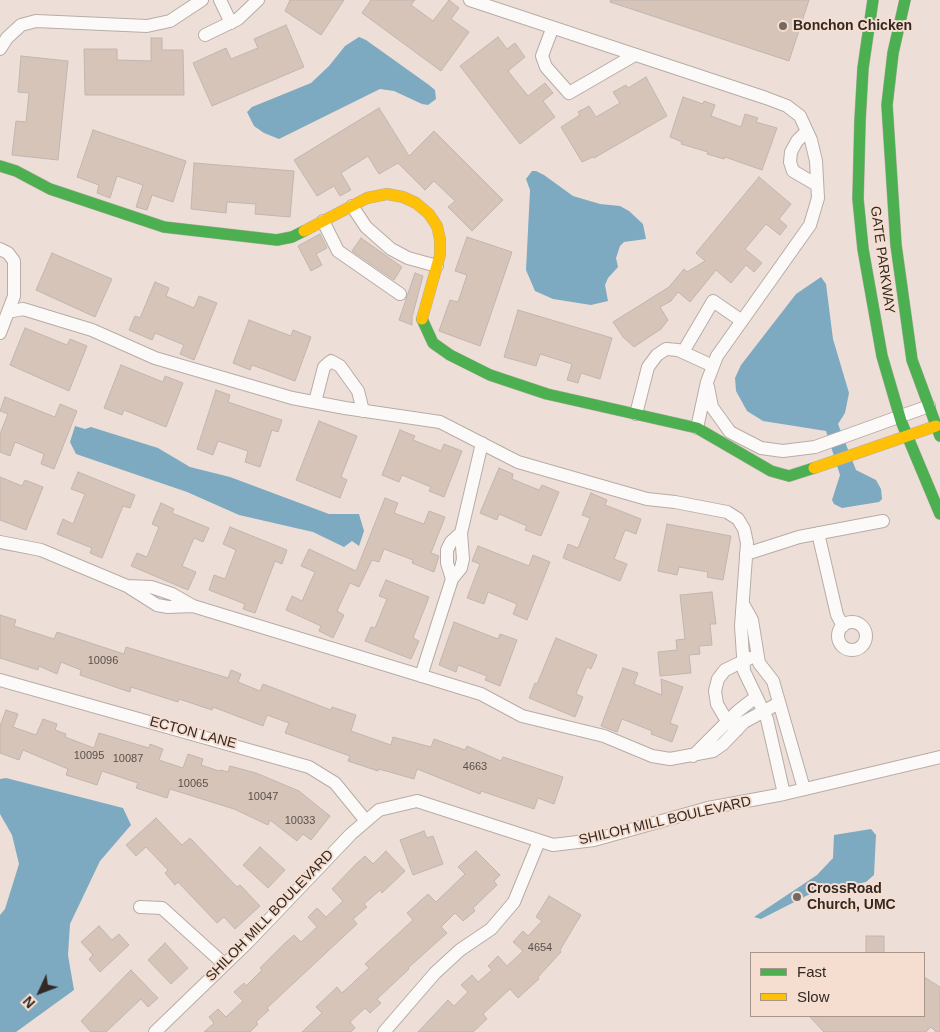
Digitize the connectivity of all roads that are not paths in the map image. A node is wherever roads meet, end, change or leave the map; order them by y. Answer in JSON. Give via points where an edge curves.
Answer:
{"nodes":[{"id":1,"x":202,"y":0,"type":"edge"},
{"id":2,"x":220,"y":0,"type":"edge"},
{"id":3,"x":258,"y":0,"type":"edge"},
{"id":4,"x":470,"y":0,"type":"edge"},
{"id":5,"x":873,"y":0,"type":"edge"},
{"id":6,"x":905,"y":0,"type":"edge"},
{"id":7,"x":231,"y":22,"type":"junction"},
{"id":8,"x":552,"y":29,"type":"junction"},
{"id":9,"x":205,"y":35,"type":"dead end"},
{"id":10,"x":1,"y":47,"type":"edge"},
{"id":11,"x":634,"y":56,"type":"junction"},
{"id":12,"x":807,"y":131,"type":"junction"},
{"id":13,"x":0,"y":166,"type":"edge"},
{"id":14,"x":817,"y":185,"type":"junction"},
{"id":15,"x":352,"y":206,"type":"junction"},
{"id":16,"x":323,"y":221,"type":"junction"},
{"id":17,"x":0,"y":249,"type":"edge"},
{"id":18,"x":437,"y":266,"type":"junction"},
{"id":19,"x":400,"y":294,"type":"dead end"},
{"id":20,"x":8,"y":312,"type":"junction"},
{"id":21,"x":742,"y":321,"type":"junction"},
{"id":22,"x":0,"y":333,"type":"edge"},
{"id":23,"x":683,"y":352,"type":"junction"},
{"id":24,"x":713,"y":366,"type":"junction"},
{"id":25,"x":707,"y":382,"type":"junction"},
{"id":26,"x":315,"y":402,"type":"junction"},
{"id":27,"x":929,"y":406,"type":"junction"},
{"id":28,"x":363,"y":411,"type":"junction"},
{"id":29,"x":636,"y":414,"type":"junction"},
{"id":30,"x":900,"y":416,"type":"junction"},
{"id":31,"x":697,"y":428,"type":"junction"},
{"id":32,"x":938,"y":431,"type":"edge"},
{"id":33,"x":907,"y":436,"type":"junction"},
{"id":34,"x":482,"y":443,"type":"junction"},
{"id":35,"x":940,"y":514,"type":"edge"},
{"id":36,"x":883,"y":521,"type":"dead end"},
{"id":37,"x":818,"y":533,"type":"junction"},
{"id":38,"x":0,"y":542,"type":"edge"},
{"id":39,"x":746,"y":554,"type":"junction"},
{"id":40,"x":743,"y":604,"type":"junction"},
{"id":41,"x":843,"y":626,"type":"dead end"},
{"id":42,"x":757,"y":655,"type":"junction"},
{"id":43,"x":742,"y":660,"type":"junction"},
{"id":44,"x":421,"y":676,"type":"junction"},
{"id":45,"x":0,"y":680,"type":"edge"},
{"id":46,"x":756,"y":697,"type":"junction"},
{"id":47,"x":779,"y":703,"type":"junction"},
{"id":48,"x":763,"y":712,"type":"junction"},
{"id":49,"x":732,"y":726,"type":"junction"},
{"id":50,"x":940,"y":757,"type":"edge"},
{"id":51,"x":804,"y":789,"type":"junction"},
{"id":52,"x":784,"y":794,"type":"junction"},
{"id":53,"x":366,"y":821,"type":"junction"},
{"id":54,"x":539,"y":841,"type":"junction"},
{"id":55,"x":140,"y":907,"type":"dead end"},
{"id":56,"x":224,"y":964,"type":"junction"},
{"id":57,"x":155,"y":1032,"type":"edge"},
{"id":58,"x":384,"y":1032,"type":"edge"}],
"edges":[{"from":1,"to":10,"type":"street","via":[[170,21],[147,26],[36,21],[21,26]]},
{"from":2,"to":7,"type":"street"},
{"from":3,"to":7,"type":"street"},
{"from":4,"to":8,"type":"street"},
{"from":5,"to":30,"type":"street","name":"GATE PARKWAY","via":[[863,68],[858,198],[864,258],[882,356]]},
{"from":6,"to":27,"type":"street","name":"GATE PARKWAY","via":[[893,53],[887,106],[896,245],[912,360]]},
{"from":7,"to":9,"type":"street"},
{"from":8,"to":11,"type":"street"},
{"from":8,"to":11,"type":"street","via":[[542,56],[546,67],[568,94]]},
{"from":11,"to":12,"type":"street","via":[[786,106],[800,116]]},
{"from":12,"to":14,"type":"street","via":[[816,160]]},
{"from":12,"to":14,"type":"street","via":[[797,141],[790,162],[793,171]]},
{"from":13,"to":16,"type":"street","via":[[57,192],[164,227],[277,240],[292,237]]},
{"from":14,"to":21,"type":"street","via":[[818,198],[810,225]]},
{"from":15,"to":16,"type":"street"},
{"from":15,"to":18,"type":"street","via":[[366,227],[392,249],[408,258]]},
{"from":15,"to":18,"type":"street","via":[[367,198],[387,194],[416,203],[437,226],[440,239]]},
{"from":16,"to":19,"type":"street","via":[[338,251]]},
{"from":17,"to":20,"type":"street","via":[[14,261],[14,296]]},
{"from":18,"to":29,"type":"street","via":[[422,320],[434,343],[450,355],[490,376],[547,394]]},
{"from":20,"to":22,"type":"street"},
{"from":20,"to":26,"type":"street","via":[[23,309],[92,330],[155,358]]},
{"from":21,"to":23,"type":"street","via":[[713,301]]},
{"from":21,"to":24,"type":"street"},
{"from":23,"to":24,"type":"street"},
{"from":23,"to":29,"type":"street","via":[[666,350],[657,355],[648,367]]},
{"from":24,"to":25,"type":"street"},
{"from":25,"to":30,"type":"street","via":[[712,407],[730,432],[761,448],[783,451],[815,447]]},
{"from":25,"to":31,"type":"street"},
{"from":26,"to":28,"type":"street"},
{"from":26,"to":28,"type":"street","via":[[324,367],[331,361],[340,366],[358,391]]},
{"from":27,"to":30,"type":"street"},
{"from":27,"to":32,"type":"street","name":"GATE PARKWAY"},
{"from":28,"to":34,"type":"street","via":[[440,422]]},
{"from":29,"to":31,"type":"street"},
{"from":30,"to":33,"type":"street","name":"GATE PARKWAY"},
{"from":31,"to":33,"type":"street","via":[[771,472],[789,476]]},
{"from":32,"to":33,"type":"street"},
{"from":33,"to":35,"type":"street","name":"GATE PARKWAY"},
{"from":34,"to":39,"type":"street","via":[[518,462],[647,499],[727,512],[738,519],[744,529]]},
{"from":34,"to":44,"type":"street","via":[[461,533],[463,559],[452,578]]},
{"from":36,"to":37,"type":"street"},
{"from":37,"to":39,"type":"street"},
{"from":37,"to":41,"type":"street","via":[[837,615]]},
{"from":38,"to":44,"type":"street","via":[[41,550],[127,586],[150,587],[193,606]]},
{"from":39,"to":40,"type":"street"},
{"from":40,"to":42,"type":"street","via":[[752,620]]},
{"from":40,"to":43,"type":"street"},
{"from":42,"to":43,"type":"street"},
{"from":42,"to":47,"type":"street","via":[[772,681]]},
{"from":43,"to":46,"type":"street"},
{"from":43,"to":49,"type":"street","via":[[725,670],[715,691],[717,704]]},
{"from":44,"to":49,"type":"street","via":[[481,694],[522,716],[604,736],[652,756],[670,759],[713,751],[723,744]]},
{"from":45,"to":53,"type":"street","name":"ECTON LANE","via":[[309,767],[335,783]]},
{"from":46,"to":48,"type":"street"},
{"from":46,"to":49,"type":"street"},
{"from":47,"to":48,"type":"street"},
{"from":47,"to":51,"type":"street"},
{"from":48,"to":49,"type":"street"},
{"from":48,"to":52,"type":"street"},
{"from":50,"to":51,"type":"street","name":"SHILOH MILL BOULEVARD"},
{"from":51,"to":52,"type":"street","name":"SHILOH MILL BOULEVARD"},
{"from":52,"to":54,"type":"street","name":"SHILOH MILL BOULEVARD","via":[[708,808],[594,840],[553,845]]},
{"from":53,"to":54,"type":"street","name":"SHILOH MILL BOULEVARD","via":[[379,810],[417,801]]},
{"from":53,"to":56,"type":"street","name":"SHILOH MILL BOULEVARD"},
{"from":54,"to":58,"type":"street","via":[[514,902],[491,929],[460,950],[435,973]]},
{"from":55,"to":56,"type":"street","via":[[162,908]]},
{"from":56,"to":57,"type":"street","name":"SHILOH MILL BOULEVARD"}]}
